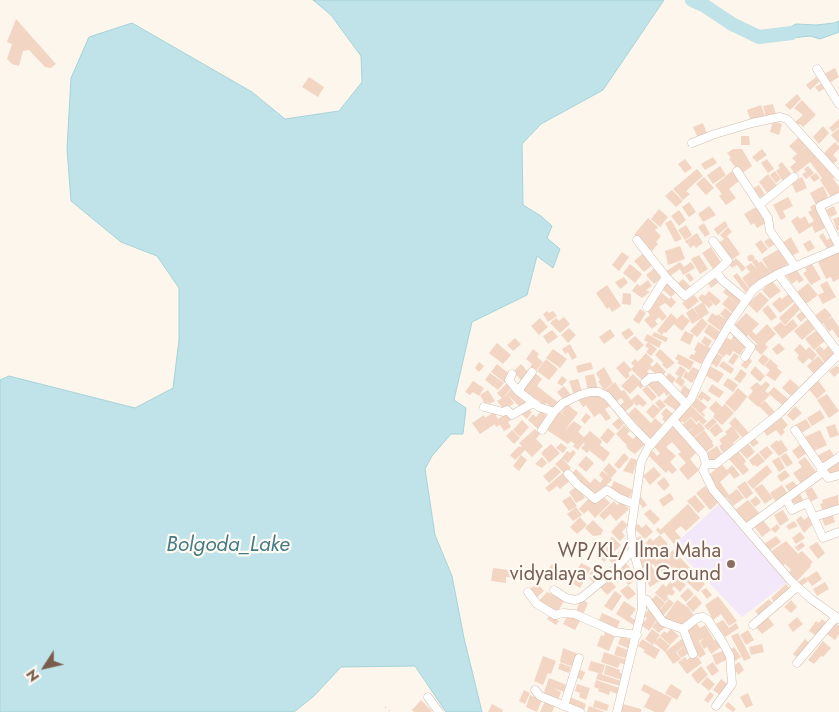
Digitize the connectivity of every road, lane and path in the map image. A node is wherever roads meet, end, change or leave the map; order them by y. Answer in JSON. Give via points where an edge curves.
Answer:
{"nodes":[{"id":1,"x":818,"y":69,"type":"dead end"},
{"id":2,"x":839,"y":104,"type":"edge"},
{"id":3,"x":692,"y":143,"type":"dead end"},
{"id":4,"x":737,"y":171,"type":"dead end"},
{"id":5,"x":839,"y":176,"type":"edge"},
{"id":6,"x":794,"y":177,"type":"dead end"},
{"id":7,"x":839,"y":197,"type":"edge"},
{"id":8,"x":760,"y":204,"type":"junction"},
{"id":9,"x":637,"y":240,"type":"dead end"},
{"id":10,"x":713,"y":241,"type":"dead end"},
{"id":11,"x":839,"y":247,"type":"edge"},
{"id":12,"x":795,"y":266,"type":"junction"},
{"id":13,"x":716,"y":272,"type":"junction"},
{"id":14,"x":778,"y":274,"type":"junction"},
{"id":15,"x":666,"y":276,"type":"junction"},
{"id":16,"x":746,"y":300,"type":"junction"},
{"id":17,"x":647,"y":307,"type":"dead end"},
{"id":18,"x":729,"y":325,"type":"junction"},
{"id":19,"x":839,"y":354,"type":"edge"},
{"id":20,"x":745,"y":357,"type":"dead end"},
{"id":21,"x":532,"y":372,"type":"dead end"},
{"id":22,"x":512,"y":374,"type":"dead end"},
{"id":23,"x":645,"y":382,"type":"dead end"},
{"id":24,"x":518,"y":391,"type":"junction"},
{"id":25,"x":533,"y":403,"type":"junction"},
{"id":26,"x":686,"y":404,"type":"junction"},
{"id":27,"x":484,"y":407,"type":"dead end"},
{"id":28,"x":554,"y":412,"type":"junction"},
{"id":29,"x":673,"y":420,"type":"junction"},
{"id":30,"x":542,"y":430,"type":"dead end"},
{"id":31,"x":795,"y":430,"type":"dead end"},
{"id":32,"x":651,"y":445,"type":"junction"},
{"id":33,"x":839,"y":457,"type":"edge"},
{"id":34,"x":706,"y":464,"type":"junction"},
{"id":35,"x":822,"y":470,"type":"junction"},
{"id":36,"x":568,"y":474,"type":"dead end"},
{"id":37,"x":839,"y":475,"type":"edge"},
{"id":38,"x":786,"y":499,"type":"junction"},
{"id":39,"x":634,"y":504,"type":"junction"},
{"id":40,"x":839,"y":509,"type":"edge"},
{"id":41,"x":814,"y":517,"type":"junction"},
{"id":42,"x":746,"y":528,"type":"junction"},
{"id":43,"x":839,"y":532,"type":"edge"},
{"id":44,"x":633,"y":550,"type":"junction"},
{"id":45,"x":797,"y":587,"type":"junction"},
{"id":46,"x":554,"y":590,"type":"dead end"},
{"id":47,"x":528,"y":592,"type":"dead end"},
{"id":48,"x":642,"y":598,"type":"junction"},
{"id":49,"x":838,"y":618,"type":"edge"},
{"id":50,"x":753,"y":625,"type":"dead end"},
{"id":51,"x":683,"y":629,"type":"junction"},
{"id":52,"x":637,"y":635,"type":"junction"},
{"id":53,"x":693,"y":654,"type":"dead end"},
{"id":54,"x":579,"y":658,"type":"dead end"},
{"id":55,"x":797,"y":663,"type":"dead end"},
{"id":56,"x":535,"y":690,"type":"dead end"},
{"id":57,"x":428,"y":697,"type":"dead end"},
{"id":58,"x":564,"y":706,"type":"junction"},
{"id":59,"x":716,"y":706,"type":"dead end"},
{"id":60,"x":385,"y":707,"type":"dead end"},
{"id":61,"x":390,"y":712,"type":"edge"},
{"id":62,"x":439,"y":712,"type":"edge"},
{"id":63,"x":580,"y":712,"type":"edge"},
{"id":64,"x":617,"y":712,"type":"edge"}],
"edges":[{"from":1,"to":2,"type":"street"},
{"from":3,"to":5,"type":"street","via":[[780,117],[787,119]]},
{"from":4,"to":8,"type":"street"},
{"from":6,"to":8,"type":"street"},
{"from":7,"to":11,"type":"street","via":[[820,208]]},
{"from":8,"to":12,"type":"street","via":[[768,218],[770,231]]},
{"from":9,"to":15,"type":"street"},
{"from":10,"to":13,"type":"street","via":[[728,261]]},
{"from":11,"to":12,"type":"street"},
{"from":12,"to":14,"type":"street"},
{"from":13,"to":15,"type":"street","via":[[685,296]]},
{"from":13,"to":16,"type":"street"},
{"from":14,"to":16,"type":"street","via":[[753,290]]},
{"from":14,"to":19,"type":"street"},
{"from":15,"to":17,"type":"street"},
{"from":16,"to":18,"type":"street"},
{"from":18,"to":20,"type":"street","via":[[751,347]]},
{"from":18,"to":26,"type":"street"},
{"from":19,"to":34,"type":"street","via":[[780,413],[716,464]]},
{"from":21,"to":24,"type":"street"},
{"from":22,"to":24,"type":"street","via":[[509,380]]},
{"from":23,"to":26,"type":"street","via":[[660,377]]},
{"from":24,"to":25,"type":"street"},
{"from":25,"to":27,"type":"street","via":[[512,415],[507,410],[503,412]]},
{"from":25,"to":28,"type":"street"},
{"from":26,"to":29,"type":"street"},
{"from":28,"to":30,"type":"street"},
{"from":28,"to":32,"type":"street","via":[[580,395],[599,392],[607,396]]},
{"from":29,"to":32,"type":"street"},
{"from":29,"to":34,"type":"street","via":[[703,454]]},
{"from":31,"to":35,"type":"street"},
{"from":32,"to":39,"type":"street","via":[[641,462]]},
{"from":33,"to":35,"type":"street"},
{"from":34,"to":42,"type":"street","via":[[703,470],[713,490]]},
{"from":35,"to":37,"type":"street","via":[[828,478]]},
{"from":35,"to":38,"type":"street"},
{"from":36,"to":39,"type":"street","via":[[595,499],[607,490]]},
{"from":38,"to":41,"type":"street","via":[[792,510],[807,503]]},
{"from":38,"to":42,"type":"street"},
{"from":39,"to":44,"type":"street"},
{"from":40,"to":41,"type":"street"},
{"from":41,"to":43,"type":"street","via":[[822,538]]},
{"from":42,"to":45,"type":"street"},
{"from":44,"to":46,"type":"street","via":[[581,598],[566,598]]},
{"from":44,"to":48,"type":"street","via":[[641,577]]},
{"from":45,"to":49,"type":"street"},
{"from":45,"to":50,"type":"street"},
{"from":47,"to":52,"type":"street","via":[[537,604],[555,615],[575,614],[615,632]]},
{"from":48,"to":51,"type":"street","via":[[663,622]]},
{"from":48,"to":52,"type":"street"},
{"from":49,"to":55,"type":"street"},
{"from":51,"to":53,"type":"street"},
{"from":51,"to":59,"type":"street","via":[[703,617],[730,656],[732,684]]},
{"from":52,"to":64,"type":"street"},
{"from":54,"to":58,"type":"street"},
{"from":56,"to":58,"type":"street","via":[[540,696]]},
{"from":57,"to":62,"type":"street"},
{"from":58,"to":63,"type":"street"},
{"from":60,"to":61,"type":"path"}]}
